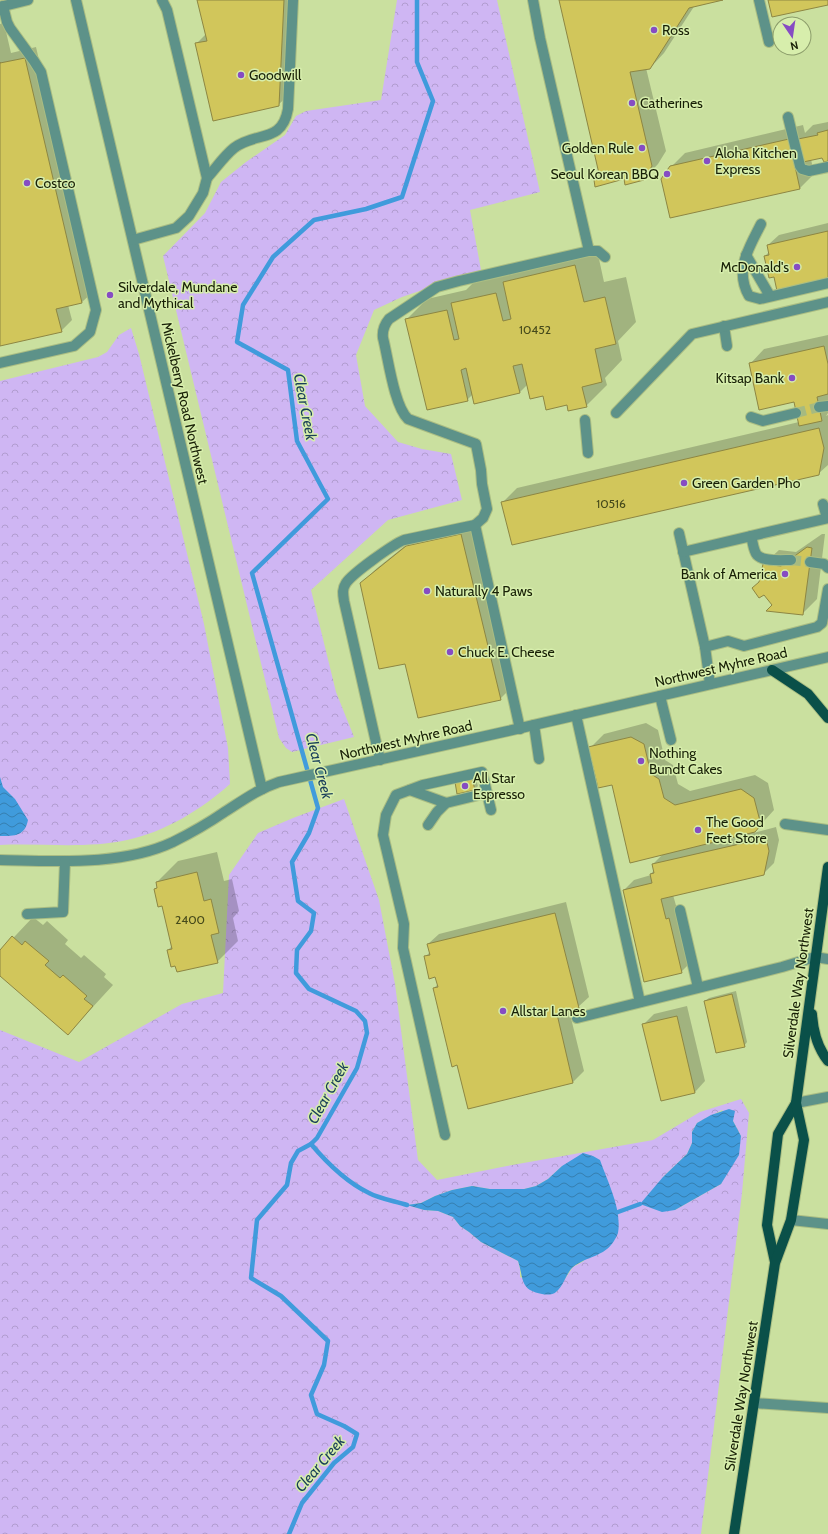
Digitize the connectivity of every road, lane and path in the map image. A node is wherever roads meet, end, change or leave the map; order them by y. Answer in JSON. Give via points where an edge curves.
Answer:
{"nodes":[{"id":1,"x":28,"y":0,"type":"edge"},
{"id":2,"x":76,"y":0,"type":"edge"},
{"id":3,"x":162,"y":0,"type":"edge"},
{"id":4,"x":293,"y":0,"type":"edge"},
{"id":5,"x":533,"y":0,"type":"edge"},
{"id":6,"x":759,"y":0,"type":"edge"},
{"id":7,"x":1,"y":7,"type":"edge"},
{"id":8,"x":769,"y":42,"type":"dead end"},
{"id":9,"x":788,"y":117,"type":"dead end"},
{"id":10,"x":828,"y":167,"type":"edge"},
{"id":11,"x":207,"y":178,"type":"junction"},
{"id":12,"x":761,"y":224,"type":"dead end"},
{"id":13,"x":133,"y":240,"type":"junction"},
{"id":14,"x":589,"y":251,"type":"junction"},
{"id":15,"x":746,"y":255,"type":"junction"},
{"id":16,"x":605,"y":257,"type":"dead end"},
{"id":17,"x":828,"y":283,"type":"edge"},
{"id":18,"x":770,"y":296,"type":"junction"},
{"id":19,"x":828,"y":302,"type":"edge"},
{"id":20,"x":724,"y":326,"type":"junction"},
{"id":21,"x":728,"y":346,"type":"dead end"},
{"id":22,"x":0,"y":364,"type":"edge"},
{"id":23,"x":616,"y":413,"type":"dead end"},
{"id":24,"x":796,"y":413,"type":"tunnel mouth"},
{"id":25,"x":751,"y":417,"type":"dead end"},
{"id":26,"x":585,"y":420,"type":"dead end"},
{"id":27,"x":588,"y":453,"type":"dead end"},
{"id":28,"x":823,"y":504,"type":"dead end"},
{"id":29,"x":828,"y":518,"type":"edge"},
{"id":30,"x":475,"y":525,"type":"junction"},
{"id":31,"x":679,"y":533,"type":"dead end"},
{"id":32,"x":751,"y":536,"type":"junction"},
{"id":33,"x":683,"y":552,"type":"junction"},
{"id":34,"x":791,"y":560,"type":"tunnel mouth"},
{"id":35,"x":810,"y":562,"type":"tunnel mouth"},
{"id":36,"x":828,"y":568,"type":"edge"},
{"id":37,"x":828,"y":589,"type":"edge"},
{"id":38,"x":705,"y":647,"type":"junction"},
{"id":39,"x":828,"y":657,"type":"edge"},
{"id":40,"x":772,"y":670,"type":"junction"},
{"id":41,"x":710,"y":684,"type":"junction"},
{"id":42,"x":660,"y":696,"type":"junction"},
{"id":43,"x":576,"y":716,"type":"junction"},
{"id":44,"x":828,"y":718,"type":"edge"},
{"id":45,"x":534,"y":725,"type":"junction"},
{"id":46,"x":520,"y":728,"type":"junction"},
{"id":47,"x":671,"y":740,"type":"dead end"},
{"id":48,"x":539,"y":759,"type":"dead end"},
{"id":49,"x":380,"y":760,"type":"junction"},
{"id":50,"x":262,"y":789,"type":"junction"},
{"id":51,"x":410,"y":790,"type":"junction"},
{"id":52,"x":487,"y":793,"type":"junction"},
{"id":53,"x":446,"y":803,"type":"junction"},
{"id":54,"x":491,"y":810,"type":"dead end"},
{"id":55,"x":785,"y":824,"type":"dead end"},
{"id":56,"x":428,"y":825,"type":"dead end"},
{"id":57,"x":828,"y":830,"type":"edge"},
{"id":58,"x":0,"y":860,"type":"edge"},
{"id":59,"x":65,"y":861,"type":"junction"},
{"id":60,"x":828,"y":867,"type":"edge"},
{"id":61,"x":680,"y":910,"type":"dead end"},
{"id":62,"x":27,"y":914,"type":"dead end"},
{"id":63,"x":815,"y":957,"type":"junction"},
{"id":64,"x":828,"y":958,"type":"edge"},
{"id":65,"x":698,"y":987,"type":"junction"},
{"id":66,"x":811,"y":993,"type":"junction"},
{"id":67,"x":640,"y":1002,"type":"junction"},
{"id":68,"x":577,"y":1018,"type":"dead end"},
{"id":69,"x":828,"y":1061,"type":"edge"},
{"id":70,"x":828,"y":1097,"type":"edge"},
{"id":71,"x":796,"y":1103,"type":"junction"},
{"id":72,"x":445,"y":1135,"type":"dead end"},
{"id":73,"x":792,"y":1220,"type":"junction"},
{"id":74,"x":828,"y":1224,"type":"edge"},
{"id":75,"x":775,"y":1263,"type":"junction"},
{"id":76,"x":754,"y":1403,"type":"junction"},
{"id":77,"x":828,"y":1408,"type":"edge"},
{"id":78,"x":734,"y":1534,"type":"edge"}],
"edges":[{"from":1,"to":7,"type":"street"},
{"from":2,"to":13,"type":"street","name":"Mickelberry Road Northwest"},
{"from":3,"to":11,"type":"street","via":[[167,10]]},
{"from":4,"to":11,"type":"street","via":[[286,121],[276,132],[247,140],[234,148]]},
{"from":5,"to":14,"type":"street"},
{"from":6,"to":8,"type":"street"},
{"from":7,"to":22,"type":"street","via":[[10,28],[41,72],[96,310],[90,332],[74,346]]},
{"from":9,"to":10,"type":"street","via":[[802,169],[809,171]]},
{"from":11,"to":13,"type":"street","via":[[203,193],[189,216],[176,228]]},
{"from":12,"to":15,"type":"street"},
{"from":13,"to":50,"type":"street","name":"Mickelberry Road Northwest"},
{"from":14,"to":16,"type":"street","via":[[598,251]]},
{"from":14,"to":30,"type":"street","via":[[437,287],[385,323],[383,338],[398,404],[404,415],[408,419],[476,444],[487,509],[483,518]]},
{"from":15,"to":18,"type":"street"},
{"from":15,"to":18,"type":"street","via":[[743,286],[749,296],[760,299]]},
{"from":17,"to":18,"type":"street"},
{"from":19,"to":20,"type":"street"},
{"from":20,"to":21,"type":"street"},
{"from":20,"to":23,"type":"street","via":[[692,334]]},
{"from":24,"to":25,"type":"street","via":[[763,421]]},
{"from":26,"to":27,"type":"street"},
{"from":28,"to":29,"type":"street"},
{"from":29,"to":32,"type":"street"},
{"from":30,"to":46,"type":"street"},
{"from":30,"to":49,"type":"street","via":[[395,544],[353,576],[343,589]]},
{"from":31,"to":33,"type":"street"},
{"from":32,"to":33,"type":"street"},
{"from":32,"to":34,"type":"street","via":[[756,554],[760,557]]},
{"from":33,"to":38,"type":"street"},
{"from":35,"to":36,"type":"street","via":[[824,564]]},
{"from":37,"to":38,"type":"street","via":[[822,623],[817,627],[744,646],[728,641]]},
{"from":38,"to":41,"type":"street"},
{"from":39,"to":40,"type":"street","name":"Northwest Myhre Road"},
{"from":40,"to":41,"type":"street","name":"Northwest Myhre Road"},
{"from":40,"to":44,"type":"main road","via":[[808,694]]},
{"from":41,"to":42,"type":"street","name":"Northwest Myhre Road"},
{"from":42,"to":43,"type":"street","name":"Northwest Myhre Road"},
{"from":42,"to":47,"type":"street"},
{"from":43,"to":45,"type":"street","name":"Northwest Myhre Road"},
{"from":43,"to":67,"type":"street"},
{"from":45,"to":46,"type":"street","name":"Northwest Myhre Road"},
{"from":45,"to":48,"type":"street"},
{"from":46,"to":49,"type":"street","name":"Northwest Myhre Road"},
{"from":49,"to":50,"type":"street","name":"Northwest Myhre Road","via":[[297,778]]},
{"from":50,"to":59,"type":"street","name":"Northwest Myhre Road","via":[[206,824],[154,849],[133,855]]},
{"from":51,"to":52,"type":"street","via":[[482,772]]},
{"from":51,"to":53,"type":"street"},
{"from":51,"to":72,"type":"street","via":[[396,795],[386,815],[383,835],[404,924],[403,948]]},
{"from":52,"to":53,"type":"street"},
{"from":52,"to":54,"type":"street"},
{"from":53,"to":56,"type":"street"},
{"from":55,"to":57,"type":"street"},
{"from":58,"to":59,"type":"street","name":"Northwest Myhre Road"},
{"from":59,"to":62,"type":"street","via":[[63,912]]},
{"from":60,"to":63,"type":"main road","name":"Silverdale Way Northwest"},
{"from":61,"to":65,"type":"street"},
{"from":63,"to":64,"type":"street"},
{"from":63,"to":65,"type":"street"},
{"from":63,"to":66,"type":"main road","name":"Silverdale Way Northwest"},
{"from":65,"to":67,"type":"street"},
{"from":66,"to":69,"type":"main road","via":[[815,1036]]},
{"from":66,"to":71,"type":"main road","name":"Silverdale Way Northwest"},
{"from":67,"to":68,"type":"street"},
{"from":70,"to":71,"type":"street"},
{"from":71,"to":73,"type":"main road","name":"Silverdale Way Northwest","via":[[804,1140]]},
{"from":71,"to":75,"type":"main road","name":"Silverdale Way Northwest","via":[[778,1134],[767,1225]]},
{"from":73,"to":74,"type":"street"},
{"from":73,"to":75,"type":"main road","name":"Silverdale Way Northwest"},
{"from":75,"to":76,"type":"main road","name":"Silverdale Way Northwest"},
{"from":76,"to":77,"type":"street"},
{"from":76,"to":78,"type":"main road","name":"Silverdale Way Northwest"}]}
